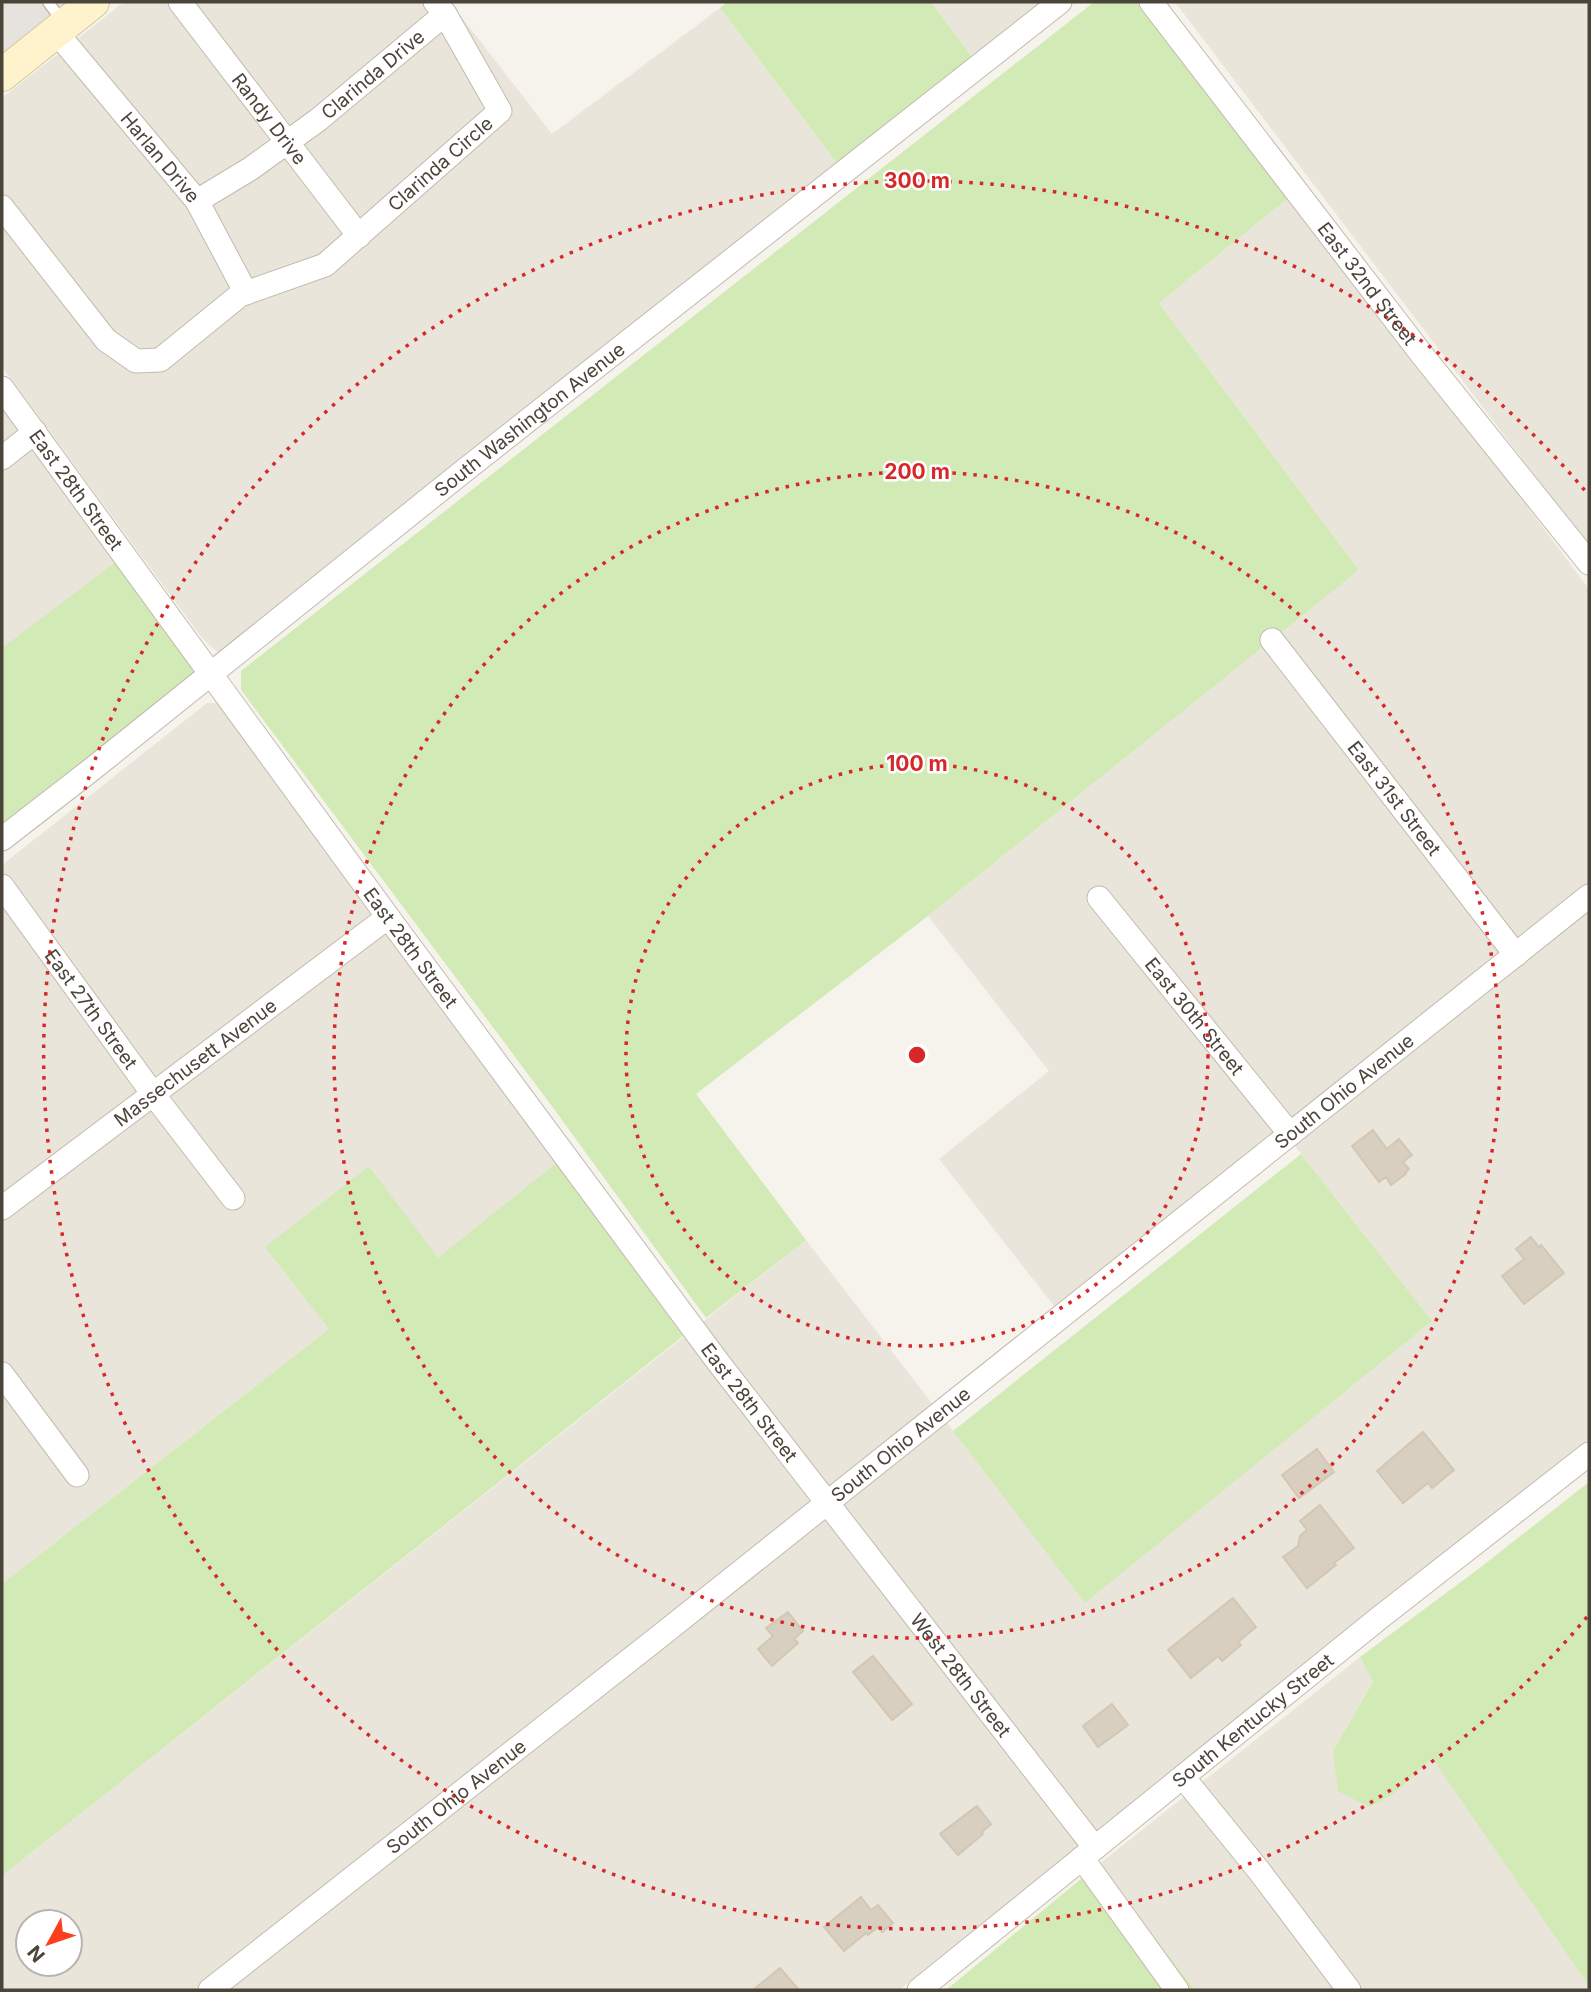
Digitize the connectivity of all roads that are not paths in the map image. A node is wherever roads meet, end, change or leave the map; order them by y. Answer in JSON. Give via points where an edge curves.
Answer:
{"nodes":[{"id":1,"x":93,"y":2,"type":"edge"},
{"id":2,"x":180,"y":2,"type":"edge"},
{"id":3,"x":1060,"y":2,"type":"edge"},
{"id":4,"x":1151,"y":2,"type":"edge"},
{"id":5,"x":440,"y":8,"type":"edge"},
{"id":6,"x":56,"y":19,"type":"edge"},
{"id":7,"x":2,"y":75,"type":"edge"},
{"id":8,"x":287,"y":142,"type":"junction"},
{"id":9,"x":197,"y":201,"type":"junction"},
{"id":10,"x":2,"y":207,"type":"edge"},
{"id":11,"x":359,"y":236,"type":"junction"},
{"id":12,"x":246,"y":293,"type":"junction"},
{"id":13,"x":2,"y":388,"type":"edge"},
{"id":14,"x":35,"y":432,"type":"junction"},
{"id":15,"x":2,"y":458,"type":"edge"},
{"id":16,"x":1589,"y":564,"type":"edge"},
{"id":17,"x":1272,"y":640,"type":"dead end"},
{"id":18,"x":211,"y":674,"type":"junction"},
{"id":19,"x":2,"y":839,"type":"edge"},
{"id":20,"x":2,"y":886,"type":"edge"},
{"id":21,"x":1589,"y":896,"type":"edge"},
{"id":22,"x":1099,"y":898,"type":"dead end"},
{"id":23,"x":388,"y":917,"type":"junction"},
{"id":24,"x":1516,"y":955,"type":"junction"},
{"id":25,"x":153,"y":1094,"type":"junction"},
{"id":26,"x":1290,"y":1135,"type":"junction"},
{"id":27,"x":233,"y":1198,"type":"dead end"},
{"id":28,"x":2,"y":1208,"type":"edge"},
{"id":29,"x":2,"y":1374,"type":"edge"},
{"id":30,"x":1589,"y":1454,"type":"edge"},
{"id":31,"x":77,"y":1475,"type":"dead end"},
{"id":32,"x":827,"y":1503,"type":"junction"},
{"id":33,"x":1183,"y":1777,"type":"junction"},
{"id":34,"x":1089,"y":1853,"type":"junction"},
{"id":35,"x":209,"y":1990,"type":"edge"},
{"id":36,"x":919,"y":1990,"type":"edge"},
{"id":37,"x":1177,"y":1990,"type":"edge"},
{"id":38,"x":1349,"y":1990,"type":"edge"}],
"edges":[{"from":1,"to":6,"type":"main road"},
{"from":2,"to":8,"type":"street","name":"Randy Drive"},
{"from":3,"to":18,"type":"street","name":"South Washington Avenue"},
{"from":4,"to":16,"type":"street","name":"East 32nd Street"},
{"from":5,"to":8,"type":"street","name":"Clarinda Drive","via":[[318,120]]},
{"from":5,"to":11,"type":"street","name":"Clarinda Circle","via":[[500,111]]},
{"from":6,"to":7,"type":"main road"},
{"from":6,"to":9,"type":"street","name":"Harlan Drive"},
{"from":8,"to":9,"type":"street","name":"Clarinda Drive"},
{"from":8,"to":11,"type":"street","name":"Randy Drive"},
{"from":9,"to":12,"type":"street","name":"Harlan Drive"},
{"from":10,"to":12,"type":"street","via":[[106,340],[136,361],[160,360]]},
{"from":11,"to":12,"type":"street","via":[[325,265]]},
{"from":13,"to":14,"type":"street","name":"East 28th Street"},
{"from":14,"to":15,"type":"street"},
{"from":14,"to":18,"type":"street","name":"East 28th Street"},
{"from":17,"to":24,"type":"street","name":"East 31st Street"},
{"from":18,"to":19,"type":"street","name":"South Washington Avenue"},
{"from":18,"to":23,"type":"street","name":"East 28th Street"},
{"from":20,"to":25,"type":"street","name":"East 27th Street"},
{"from":21,"to":24,"type":"street","name":"South Ohio Avenue"},
{"from":22,"to":26,"type":"street","name":"East 30th Street"},
{"from":23,"to":25,"type":"street","name":"Massechusett Avenue"},
{"from":23,"to":32,"type":"street","name":"East 28th Street"},
{"from":24,"to":26,"type":"street","name":"South Ohio Avenue"},
{"from":25,"to":27,"type":"street","name":"East 27th Street"},
{"from":25,"to":28,"type":"street","name":"Massechusett Avenue"},
{"from":26,"to":32,"type":"street","name":"South Ohio Avenue"},
{"from":29,"to":31,"type":"street"},
{"from":30,"to":33,"type":"street","name":"South Kentucky Street"},
{"from":32,"to":34,"type":"street","name":"West 28th Street"},
{"from":32,"to":35,"type":"street","name":"South Ohio Avenue"},
{"from":33,"to":34,"type":"street","name":"South Kentucky Street"},
{"from":33,"to":38,"type":"street"},
{"from":34,"to":36,"type":"street","name":"South Kentucky Street"},
{"from":34,"to":37,"type":"street","name":"West 28th Street"}]}
